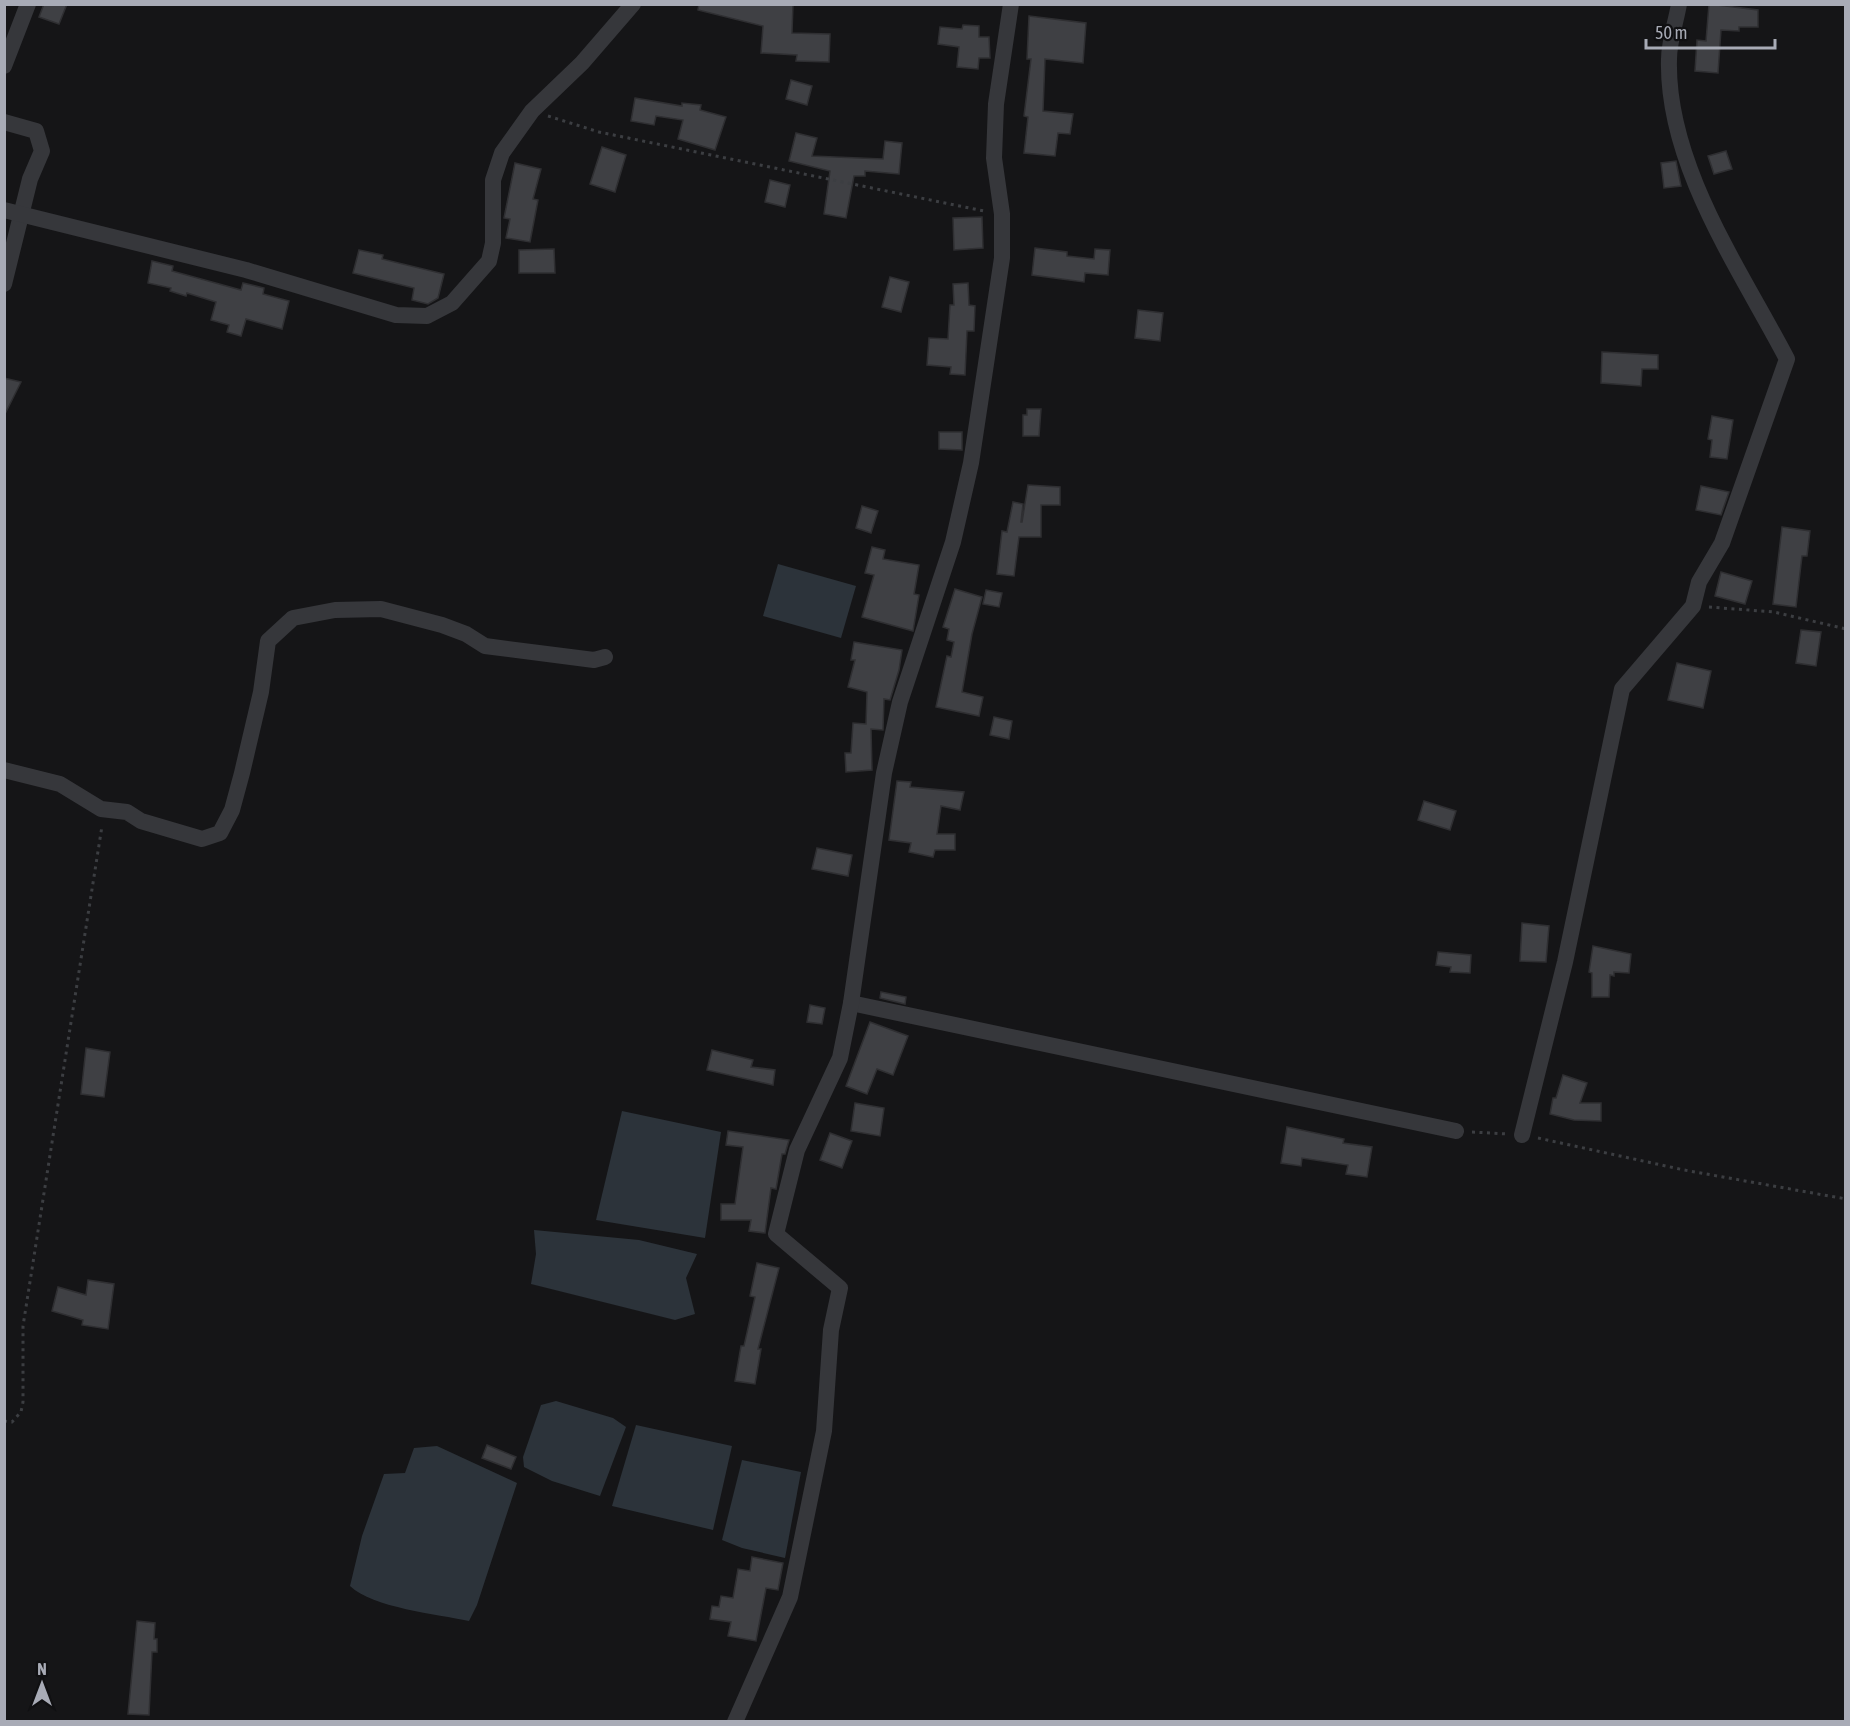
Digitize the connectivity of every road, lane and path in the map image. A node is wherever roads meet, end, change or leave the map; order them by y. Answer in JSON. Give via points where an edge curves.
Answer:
{"nodes":[{"id":1,"x":28,"y":4,"type":"edge"},
{"id":2,"x":633,"y":4,"type":"edge"},
{"id":3,"x":1011,"y":4,"type":"edge"},
{"id":4,"x":1679,"y":4,"type":"edge"},
{"id":5,"x":4,"y":66,"type":"edge"},
{"id":6,"x":532,"y":111,"type":"junction"},
{"id":7,"x":4,"y":122,"type":"edge"},
{"id":8,"x":4,"y":210,"type":"edge"},
{"id":9,"x":24,"y":214,"type":"junction"},
{"id":10,"x":1002,"y":214,"type":"junction"},
{"id":11,"x":4,"y":284,"type":"edge"},
{"id":12,"x":1693,"y":606,"type":"junction"},
{"id":13,"x":1845,"y":629,"type":"edge"},
{"id":14,"x":604,"y":657,"type":"dead end"},
{"id":15,"x":4,"y":770,"type":"edge"},
{"id":16,"x":101,"y":809,"type":"junction"},
{"id":17,"x":851,"y":1004,"type":"junction"},
{"id":18,"x":1456,"y":1131,"type":"joint"},
{"id":19,"x":1522,"y":1135,"type":"junction"},
{"id":20,"x":1845,"y":1198,"type":"edge"},
{"id":21,"x":4,"y":1421,"type":"edge"},
{"id":22,"x":735,"y":1722,"type":"edge"}],
"edges":[{"from":1,"to":5,"type":"street"},
{"from":2,"to":6,"type":"street","via":[[582,63]]},
{"from":3,"to":10,"type":"street","via":[[996,104],[994,158]]},
{"from":4,"to":12,"type":"street","via":[[1669,58],[1683,152],[1715,223],[1787,359],[1722,543],[1699,582]]},
{"from":6,"to":9,"type":"street","via":[[502,153],[493,180],[493,243],[489,261],[452,303],[427,316],[396,315],[246,270]]},
{"from":6,"to":10,"type":"path","via":[[599,132]]},
{"from":7,"to":9,"type":"street","via":[[36,131],[42,151],[30,179]]},
{"from":8,"to":9,"type":"street"},
{"from":9,"to":11,"type":"street"},
{"from":10,"to":17,"type":"street","via":[[1002,258],[971,463],[953,542],[900,702],[884,773]]},
{"from":12,"to":13,"type":"path","via":[[1774,612]]},
{"from":12,"to":19,"type":"street","via":[[1622,689],[1565,962]]},
{"from":14,"to":16,"type":"street","via":[[594,660],[485,646],[442,625],[381,609],[335,610],[293,618],[268,641],[242,773],[232,810],[220,833],[202,839],[141,821],[128,812]]},
{"from":15,"to":16,"type":"street","via":[[60,784]]},
{"from":16,"to":21,"type":"path","via":[[102,830],[23,1326],[23,1402],[21,1412],[12,1422]]},
{"from":17,"to":18,"type":"street"},
{"from":17,"to":22,"type":"street","via":[[840,1058],[797,1150],[776,1233],[840,1288],[831,1330],[824,1431],[790,1598]]},
{"from":18,"to":19,"type":"path"},
{"from":19,"to":20,"type":"path","via":[[1684,1170]]}]}
